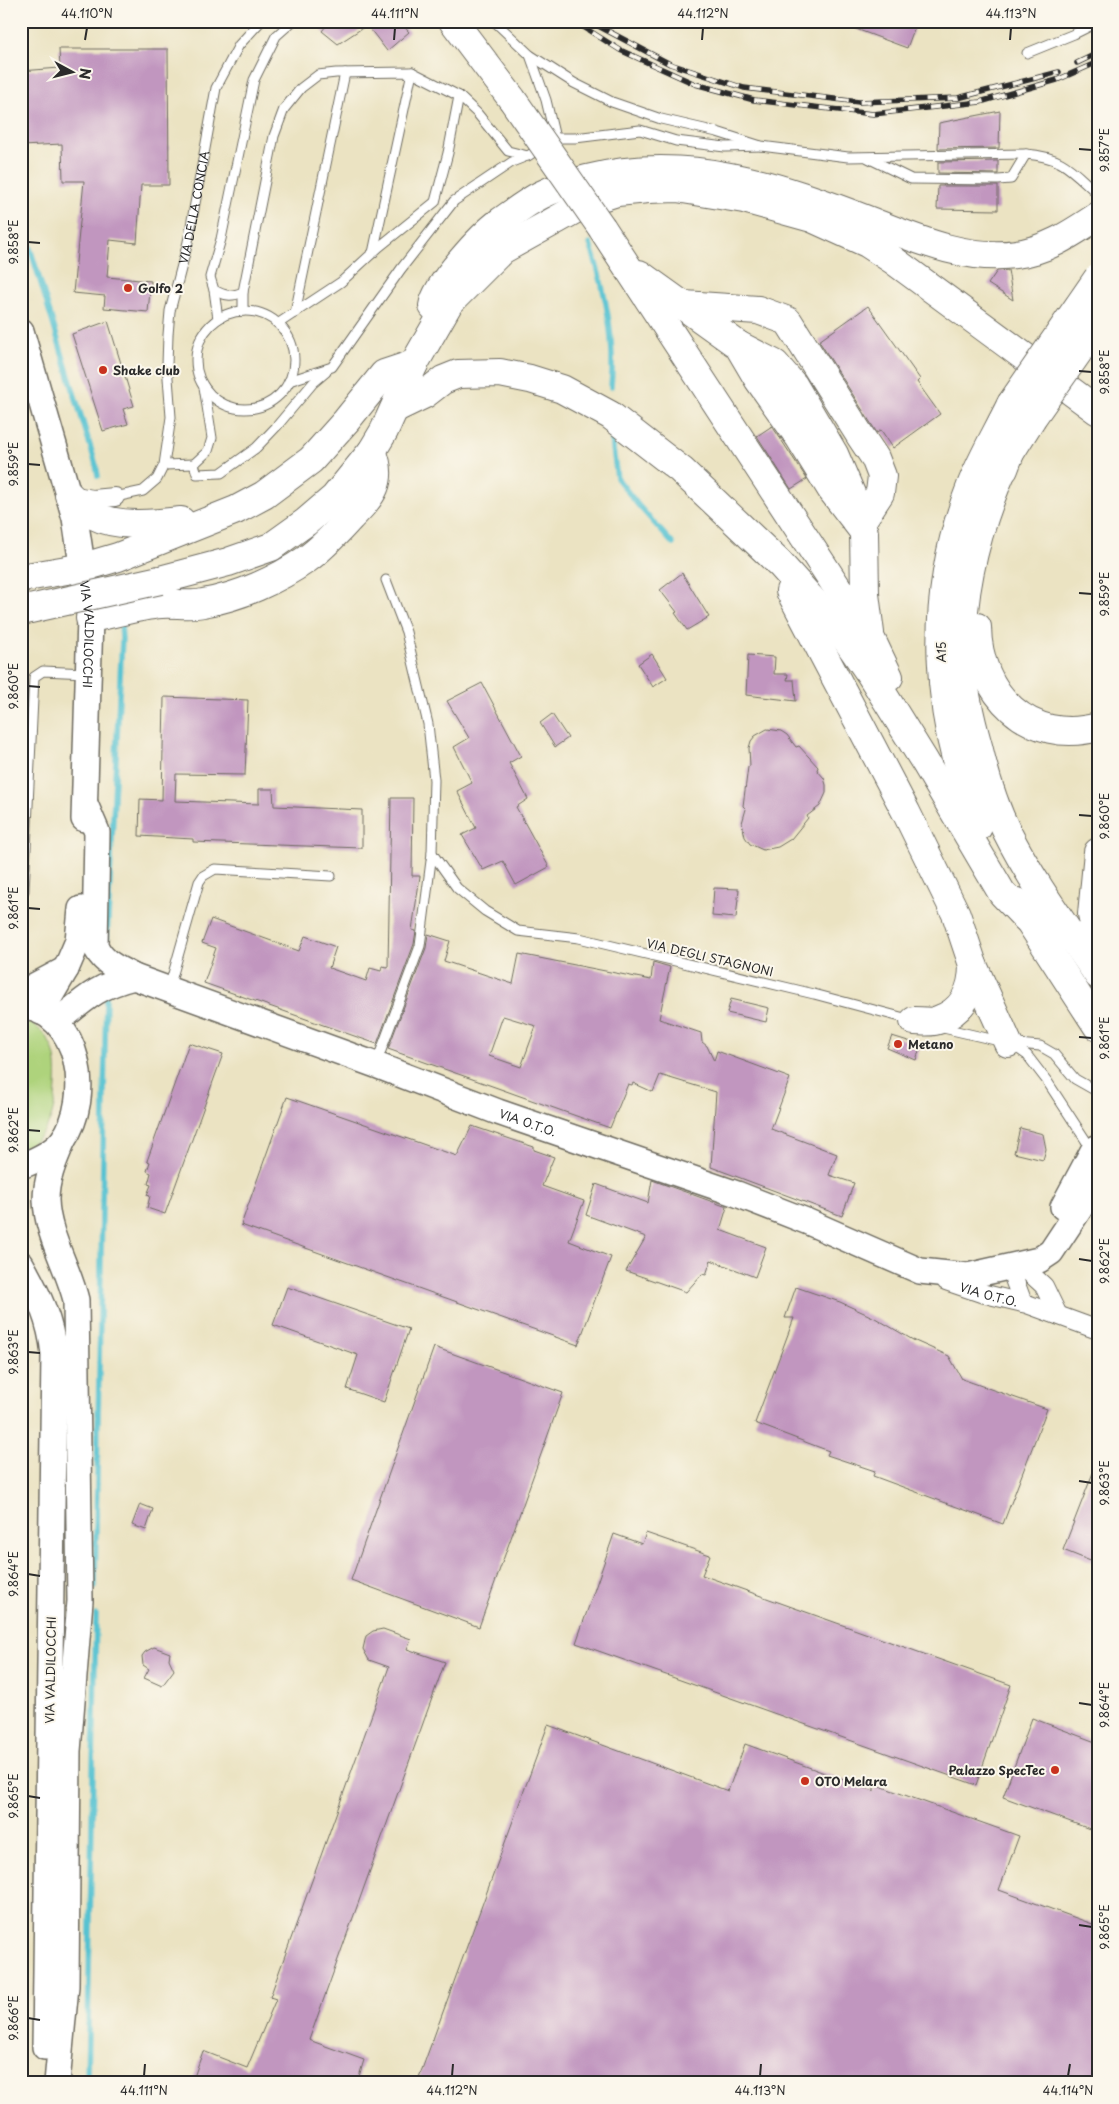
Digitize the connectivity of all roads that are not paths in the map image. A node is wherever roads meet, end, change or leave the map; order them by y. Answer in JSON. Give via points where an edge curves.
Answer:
{"nodes":[{"id":1,"x":261,"y":21,"type":"edge"},
{"id":2,"x":293,"y":21,"type":"edge"},
{"id":3,"x":453,"y":21,"type":"edge"},
{"id":4,"x":494,"y":21,"type":"edge"},
{"id":5,"x":1098,"y":22,"type":"edge"},
{"id":6,"x":1027,"y":53,"type":"dead end"},
{"id":7,"x":530,"y":55,"type":"junction"},
{"id":8,"x":412,"y":72,"type":"junction"},
{"id":9,"x":346,"y":73,"type":"junction"},
{"id":10,"x":459,"y":96,"type":"junction"},
{"id":11,"x":555,"y":138,"type":"junction"},
{"id":12,"x":761,"y":146,"type":"junction"},
{"id":13,"x":1026,"y":154,"type":"junction"},
{"id":14,"x":528,"y":156,"type":"junction"},
{"id":15,"x":866,"y":158,"type":"junction"},
{"id":16,"x":1098,"y":194,"type":"edge"},
{"id":17,"x":1098,"y":216,"type":"edge"},
{"id":18,"x":835,"y":227,"type":"junction"},
{"id":19,"x":373,"y":253,"type":"junction"},
{"id":20,"x":626,"y":264,"type":"junction"},
{"id":21,"x":1098,"y":278,"type":"edge"},
{"id":22,"x":214,"y":290,"type":"junction"},
{"id":23,"x":243,"y":292,"type":"junction"},
{"id":24,"x":683,"y":305,"type":"junction"},
{"id":25,"x":244,"y":311,"type":"junction"},
{"id":26,"x":295,"y":313,"type":"junction"},
{"id":27,"x":218,"y":319,"type":"junction"},
{"id":28,"x":279,"y":323,"type":"junction"},
{"id":29,"x":1098,"y":324,"type":"edge"},
{"id":30,"x":714,"y":327,"type":"junction"},
{"id":31,"x":21,"y":331,"type":"edge"},
{"id":32,"x":428,"y":338,"type":"junction"},
{"id":33,"x":738,"y":345,"type":"junction"},
{"id":34,"x":414,"y":364,"type":"junction"},
{"id":35,"x":332,"y":367,"type":"junction"},
{"id":36,"x":289,"y":381,"type":"junction"},
{"id":37,"x":204,"y":387,"type":"junction"},
{"id":38,"x":1098,"y":389,"type":"edge"},
{"id":39,"x":396,"y":408,"type":"junction"},
{"id":40,"x":1022,"y":411,"type":"junction"},
{"id":41,"x":1098,"y":412,"type":"edge"},
{"id":42,"x":372,"y":451,"type":"junction"},
{"id":43,"x":1010,"y":453,"type":"junction"},
{"id":44,"x":194,"y":464,"type":"junction"},
{"id":45,"x":164,"y":465,"type":"junction"},
{"id":46,"x":81,"y":497,"type":"junction"},
{"id":47,"x":115,"y":497,"type":"joint"},
{"id":48,"x":215,"y":518,"type":"junction"},
{"id":49,"x":747,"y":531,"type":"junction"},
{"id":50,"x":864,"y":534,"type":"junction"},
{"id":51,"x":84,"y":567,"type":"junction"},
{"id":52,"x":21,"y":578,"type":"edge"},
{"id":53,"x":386,"y":580,"type":"dead end"},
{"id":54,"x":21,"y":611,"type":"edge"},
{"id":55,"x":90,"y":618,"type":"junction"},
{"id":56,"x":871,"y":639,"type":"junction"},
{"id":57,"x":89,"y":673,"type":"junction"},
{"id":58,"x":1098,"y":727,"type":"edge"},
{"id":59,"x":925,"y":762,"type":"junction"},
{"id":60,"x":85,"y":804,"type":"junction"},
{"id":61,"x":432,"y":853,"type":"junction"},
{"id":62,"x":1097,"y":861,"type":"edge"},
{"id":63,"x":331,"y":876,"type":"dead end"},
{"id":64,"x":21,"y":895,"type":"edge"},
{"id":65,"x":1026,"y":918,"type":"junction"},
{"id":66,"x":1098,"y":943,"type":"edge"},
{"id":67,"x":95,"y":945,"type":"joint"},
{"id":68,"x":973,"y":965,"type":"junction"},
{"id":69,"x":66,"y":969,"type":"junction"},
{"id":70,"x":1098,"y":976,"type":"edge"},
{"id":71,"x":134,"y":977,"type":"junction"},
{"id":72,"x":169,"y":988,"type":"junction"},
{"id":73,"x":21,"y":993,"type":"edge"},
{"id":74,"x":40,"y":1013,"type":"edge"},
{"id":75,"x":914,"y":1021,"type":"junction"},
{"id":76,"x":1098,"y":1028,"type":"edge"},
{"id":77,"x":1008,"y":1043,"type":"junction"},
{"id":78,"x":376,"y":1065,"type":"junction"},
{"id":79,"x":1098,"y":1092,"type":"edge"},
{"id":80,"x":63,"y":1140,"type":"junction"},
{"id":81,"x":1096,"y":1151,"type":"edge"},
{"id":82,"x":21,"y":1166,"type":"edge"},
{"id":83,"x":1098,"y":1181,"type":"edge"},
{"id":84,"x":1051,"y":1252,"type":"junction"},
{"id":85,"x":1019,"y":1263,"type":"junction"},
{"id":86,"x":21,"y":1264,"type":"edge"},
{"id":87,"x":920,"y":1271,"type":"junction"},
{"id":88,"x":1044,"y":1286,"type":"junction"},
{"id":89,"x":1023,"y":1303,"type":"junction"},
{"id":90,"x":1058,"y":1315,"type":"junction"},
{"id":91,"x":1098,"y":1330,"type":"edge"},
{"id":92,"x":41,"y":2083,"type":"edge"},
{"id":93,"x":57,"y":2083,"type":"edge"}],
"edges":[{"from":1,"to":45,"type":"lane","name":"VIA DELLA CONCIA","via":[[239,44],[216,88],[188,242],[170,310],[168,365],[171,416]]},
{"from":2,"to":22,"type":"lane","via":[[276,36],[254,80],[210,277]]},
{"from":3,"to":20,"type":"highway","bridge":true,"via":[[512,99]]},
{"from":4,"to":7,"type":"lane"},
{"from":5,"to":6,"type":"lane"},
{"from":7,"to":11,"type":"lane"},
{"from":7,"to":12,"type":"lane","via":[[612,102]]},
{"from":8,"to":9,"type":"lane"},
{"from":8,"to":10,"type":"lane"},
{"from":8,"to":19,"type":"lane"},
{"from":9,"to":23,"type":"lane","via":[[318,75],[301,88],[284,109],[274,136]]},
{"from":9,"to":26,"type":"lane"},
{"from":10,"to":14,"type":"lane","via":[[508,151]]},
{"from":10,"to":19,"type":"lane","via":[[435,202]]},
{"from":11,"to":12,"type":"lane","via":[[640,130],[676,141],[725,147]]},
{"from":11,"to":14,"type":"lane"},
{"from":12,"to":15,"type":"lane"},
{"from":13,"to":15,"type":"lane"},
{"from":13,"to":15,"type":"lane","via":[[1011,180],[911,179]]},
{"from":13,"to":16,"type":"lane","via":[[1046,156],[1063,163]]},
{"from":14,"to":35,"type":"lane","via":[[512,162],[454,201]]},
{"from":17,"to":32,"type":"highway","via":[[1048,247],[1016,254],[990,255],[929,243],[749,180],[658,169],[602,176],[540,195],[486,232],[434,298]]},
{"from":18,"to":32,"type":"highway","via":[[785,209],[705,192],[677,188],[617,192],[592,200],[502,250],[449,303]]},
{"from":18,"to":38,"type":"highway","via":[[861,230],[927,265]]},
{"from":18,"to":41,"type":"highway","via":[[867,243],[919,278]]},
{"from":19,"to":26,"type":"lane","via":[[341,282]]},
{"from":20,"to":24,"type":"highway"},
{"from":20,"to":56,"type":"highway"},
{"from":21,"to":40,"type":"highway","name":"A15","number":"A15","bridge":true},
{"from":22,"to":23,"type":"lane","via":[[224,296]]},
{"from":22,"to":27,"type":"lane"},
{"from":23,"to":25,"type":"lane"},
{"from":24,"to":30,"type":"highway"},
{"from":24,"to":50,"type":"highway","via":[[758,310],[788,321],[876,458],[882,476],[880,493]]},
{"from":25,"to":27,"type":"lane"},
{"from":25,"to":28,"type":"lane","via":[[266,315]]},
{"from":26,"to":28,"type":"lane"},
{"from":27,"to":37,"type":"lane","via":[[200,341],[196,357],[197,372]]},
{"from":28,"to":36,"type":"lane","via":[[289,337],[294,353],[294,370]]},
{"from":29,"to":40,"type":"highway","name":"A15","number":"A15","bridge":true},
{"from":30,"to":33,"type":"highway"},
{"from":30,"to":50,"type":"highway","via":[[824,499]]},
{"from":31,"to":46,"type":"street","name":"VIA VALDILOCCHI"},
{"from":32,"to":34,"type":"highway"},
{"from":33,"to":50,"type":"highway"},
{"from":33,"to":50,"type":"highway","via":[[775,364],[794,386],[834,454]]},
{"from":34,"to":39,"type":"highway"},
{"from":34,"to":48,"type":"highway","via":[[384,374],[326,444],[295,473],[264,496]]},
{"from":35,"to":36,"type":"lane"},
{"from":35,"to":44,"type":"lane","via":[[313,383],[256,448],[221,473],[197,474]]},
{"from":36,"to":37,"type":"lane","via":[[276,398],[262,407],[245,409],[214,399]]},
{"from":37,"to":44,"type":"lane","via":[[212,438],[208,451]]},
{"from":39,"to":42,"type":"highway"},
{"from":39,"to":49,"type":"highway","via":[[458,374],[500,372],[546,383],[610,415],[681,470]]},
{"from":40,"to":43,"type":"highway","number":"A15"},
{"from":40,"to":65,"type":"highway","name":"A15","number":"A15","via":[[971,485],[950,549],[942,608],[941,665],[953,753],[967,799],[986,848]]},
{"from":42,"to":54,"type":"highway","bridge":true,"via":[[334,498],[271,547],[160,580]]},
{"from":42,"to":55,"type":"highway","via":[[378,465],[378,481],[366,502],[325,544],[278,577],[202,604],[159,604]]},
{"from":43,"to":58,"type":"highway","via":[[991,511],[980,568],[979,655],[998,695],[1023,719],[1067,732]]},
{"from":43,"to":70,"type":"highway","name":"A15","number":"A15","via":[[987,504],[964,606],[963,670],[972,726],[987,782],[1007,832],[1033,878]]},
{"from":44,"to":45,"type":"lane"},
{"from":45,"to":47,"type":"lane","name":"VIA DELLA CONCIA","via":[[157,479],[143,491]]},
{"from":46,"to":47,"type":"street"},
{"from":46,"to":48,"type":"highway","via":[[81,507],[94,516],[130,524]]},
{"from":46,"to":51,"type":"street","name":"VIA VALDILOCCHI"},
{"from":48,"to":51,"type":"highway","via":[[118,557]]},
{"from":49,"to":59,"type":"highway","via":[[842,633]]},
{"from":49,"to":68,"type":"highway","via":[[791,591],[956,914]]},
{"from":50,"to":56,"type":"highway"},
{"from":51,"to":52,"type":"highway"},
{"from":51,"to":55,"type":"street","name":"VIA VALDILOCCHI"},
{"from":53,"to":61,"type":"lane","via":[[406,632],[428,724],[434,780]]},
{"from":55,"to":57,"type":"street","name":"VIA VALDILOCCHI"},
{"from":56,"to":59,"type":"highway"},
{"from":57,"to":60,"type":"street","name":"VIA VALDILOCCHI"},
{"from":57,"to":64,"type":"lane","via":[[43,671],[34,677],[24,890]]},
{"from":59,"to":65,"type":"highway","via":[[1002,893]]},
{"from":60,"to":67,"type":"street","name":"VIA VALDILOCCHI","via":[[97,832]]},
{"from":60,"to":69,"type":"street","via":[[82,910],[78,940]]},
{"from":61,"to":75,"type":"lane","name":"VIA DEGLI STAGNONI","via":[[457,888],[485,911],[518,931],[579,938]]},
{"from":61,"to":78,"type":"lane","via":[[420,946]]},
{"from":62,"to":66,"type":"highway","via":[[1092,914]]},
{"from":63,"to":72,"type":"lane","via":[[215,869],[203,876]]},
{"from":65,"to":76,"type":"highway","name":"A15","number":"A15"},
{"from":67,"to":71,"type":"street","name":"VIA O.T.O.","via":[[105,961]]},
{"from":68,"to":75,"type":"highway","via":[[968,996],[956,1010],[937,1021]]},
{"from":68,"to":77,"type":"highway"},
{"from":69,"to":73,"type":"street"},
{"from":69,"to":74,"type":"street"},
{"from":71,"to":72,"type":"street","name":"VIA O.T.O."},
{"from":71,"to":74,"type":"street","via":[[113,982]]},
{"from":72,"to":78,"type":"street","name":"VIA O.T.O."},
{"from":74,"to":80,"type":"street","name":"VIA VALDILOCCHI","via":[[70,1042],[78,1066],[80,1091],[74,1116]]},
{"from":75,"to":77,"type":"lane","name":"VIA DEGLI STAGNONI"},
{"from":77,"to":79,"type":"lane","via":[[1040,1046],[1054,1054],[1075,1079]]},
{"from":77,"to":81,"type":"lane","via":[[1027,1055]]},
{"from":78,"to":87,"type":"street","name":"VIA O.T.O.","via":[[498,1112],[754,1201]]},
{"from":80,"to":82,"type":"street","via":[[45,1156]]},
{"from":80,"to":93,"type":"street","name":"VIA VALDILOCCHI","via":[[52,1167],[46,1200],[51,1228],[76,1300],[80,1601],[68,1751],[66,1986]]},
{"from":81,"to":85,"type":"street","via":[[1048,1233],[1025,1253]]},
{"from":83,"to":84,"type":"street"},
{"from":84,"to":85,"type":"street","name":"VIA O.T.O.","via":[[1039,1260]]},
{"from":84,"to":88,"type":"street"},
{"from":85,"to":87,"type":"street","name":"VIA O.T.O.","via":[[968,1276]]},
{"from":85,"to":88,"type":"street"},
{"from":85,"to":89,"type":"street","via":[[1014,1279]]},
{"from":86,"to":92,"type":"street","name":"VIA VALDILOCCHI","via":[[48,1318],[54,1355],[45,2057]]},
{"from":87,"to":89,"type":"street","name":"VIA O.T.O.","via":[[981,1293]]},
{"from":88,"to":90,"type":"street"},
{"from":89,"to":90,"type":"street","name":"VIA O.T.O."},
{"from":90,"to":91,"type":"street","name":"VIA O.T.O."}]}
